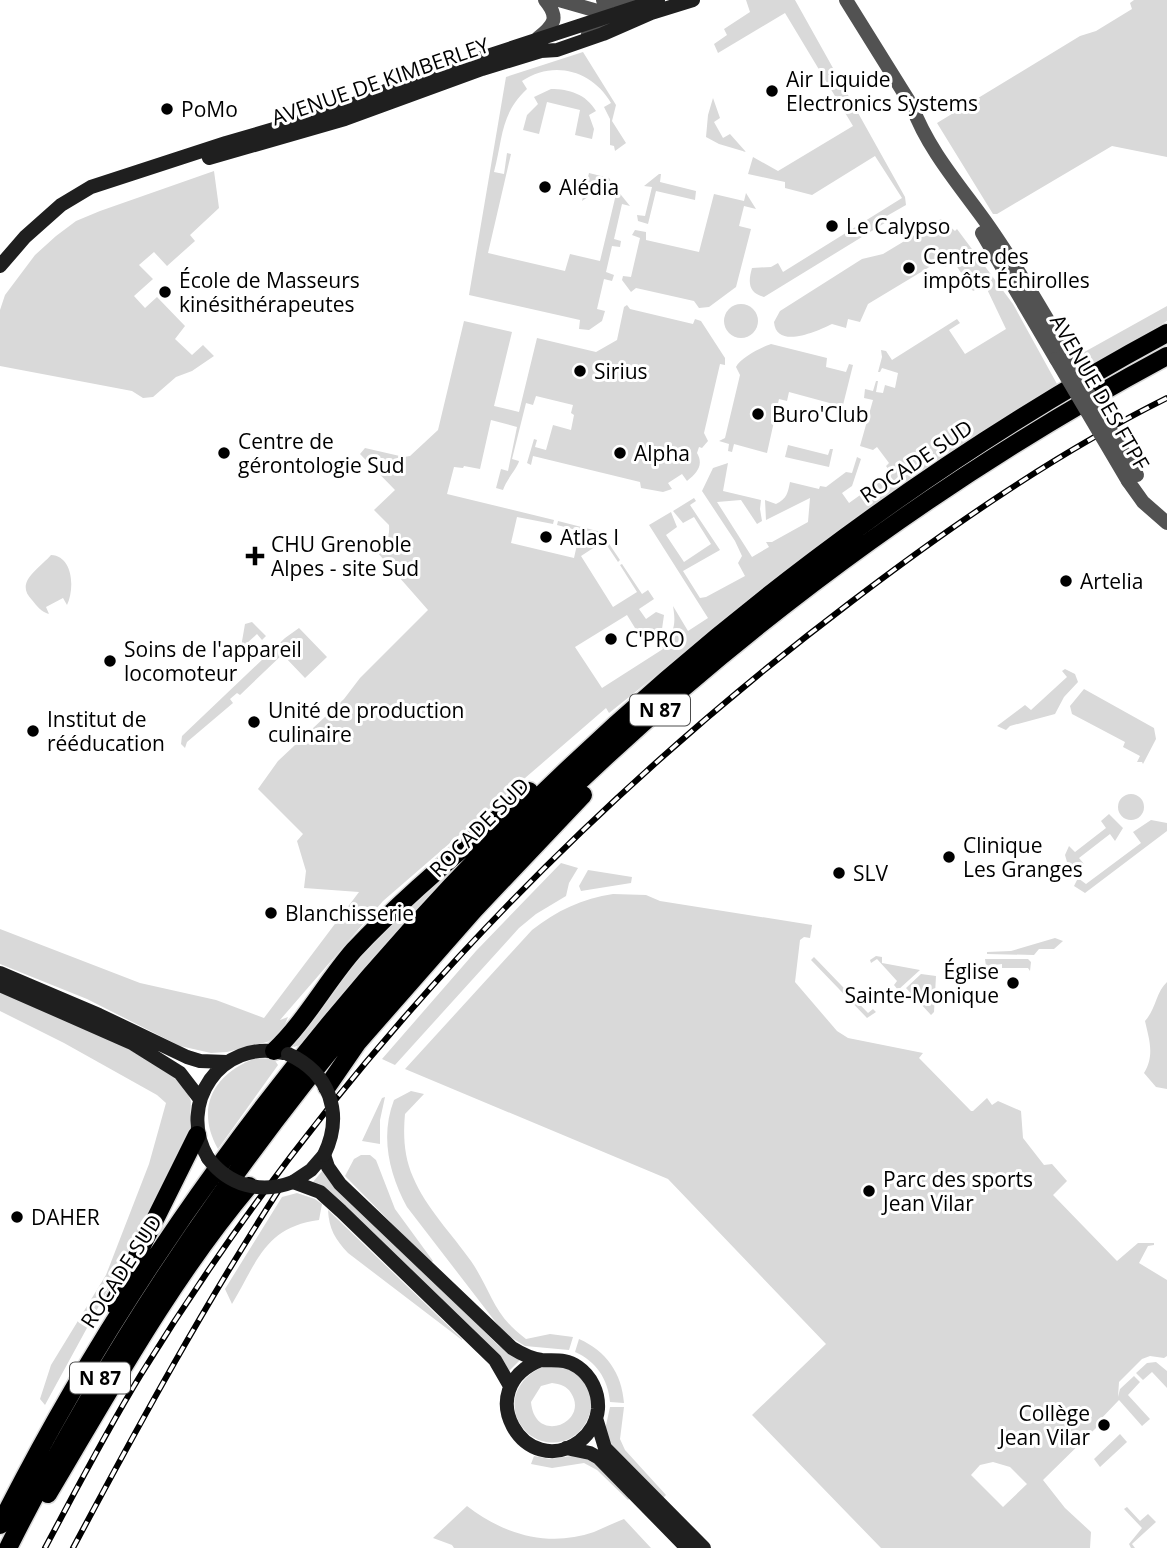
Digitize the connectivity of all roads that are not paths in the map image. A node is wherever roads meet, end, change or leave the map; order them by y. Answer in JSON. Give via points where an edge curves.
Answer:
{"nodes":[{"id":1,"x":545,"y":0,"type":"edge"},
{"id":2,"x":559,"y":0,"type":"edge"},
{"id":3,"x":603,"y":0,"type":"edge"},
{"id":4,"x":611,"y":0,"type":"edge"},
{"id":5,"x":693,"y":0,"type":"edge"},
{"id":6,"x":846,"y":0,"type":"edge"},
{"id":7,"x":652,"y":4,"type":"edge"},
{"id":8,"x":608,"y":16,"type":"junction"},
{"id":9,"x":538,"y":45,"type":"junction"},
{"id":10,"x":944,"y":167,"type":"junction"},
{"id":11,"x":0,"y":267,"type":"edge"},
{"id":12,"x":1167,"y":333,"type":"edge"},
{"id":13,"x":1167,"y":356,"type":"edge"},
{"id":14,"x":1060,"y":357,"type":"junction"},
{"id":15,"x":1132,"y":478,"type":"junction"},
{"id":16,"x":1167,"y":514,"type":"edge"},
{"id":17,"x":1167,"y":523,"type":"edge"},
{"id":18,"x":749,"y":634,"type":"junction"},
{"id":19,"x":587,"y":751,"type":"junction"},
{"id":20,"x":0,"y":973,"type":"edge"},
{"id":21,"x":0,"y":985,"type":"edge"},
{"id":22,"x":281,"y":1053,"type":"junction"},
{"id":23,"x":227,"y":1062,"type":"junction"},
{"id":24,"x":327,"y":1087,"type":"junction"},
{"id":25,"x":200,"y":1099,"type":"junction"},
{"id":26,"x":197,"y":1135,"type":"junction"},
{"id":27,"x":324,"y":1155,"type":"junction"},
{"id":28,"x":293,"y":1182,"type":"junction"},
{"id":29,"x":249,"y":1186,"type":"junction"},
{"id":30,"x":541,"y":1360,"type":"junction"},
{"id":31,"x":510,"y":1386,"type":"junction"},
{"id":32,"x":596,"y":1418,"type":"junction"},
{"id":33,"x":42,"y":1443,"type":"junction"},
{"id":34,"x":566,"y":1448,"type":"junction"},
{"id":35,"x":0,"y":1525,"type":"edge"},
{"id":36,"x":8,"y":1548,"type":"edge"},
{"id":37,"x":15,"y":1548,"type":"edge"},
{"id":38,"x":687,"y":1548,"type":"edge"},
{"id":39,"x":704,"y":1548,"type":"edge"}],
"edges":[{"from":1,"to":9,"type":"street","via":[[554,22]]},
{"from":2,"to":8,"type":"street"},
{"from":3,"to":8,"type":"street"},
{"from":4,"to":7,"type":"street"},
{"from":5,"to":7,"type":"main road","name":"AVENUE DE KIMBERLEY"},
{"from":6,"to":10,"type":"street","name":"AVENUE DES FTPF"},
{"from":7,"to":8,"type":"street","via":[[625,17]]},
{"from":7,"to":9,"type":"main road","name":"AVENUE DE KIMBERLEY","via":[[598,36],[557,50]]},
{"from":8,"to":9,"type":"street","via":[[599,29]]},
{"from":9,"to":11,"type":"main road","name":"AVENUE DE KIMBERLEY","via":[[345,119],[220,155],[71,206],[41,222]]},
{"from":10,"to":14,"type":"street","name":"AVENUE DES FTPF","via":[[946,182]]},
{"from":10,"to":14,"type":"street","name":"AVENUE DES FTPF","via":[[1004,249],[1060,341]]},
{"from":12,"to":19,"type":"highway","name":"ROCADE SUD","number":"N 87","via":[[1012,424],[869,521],[720,636]]},
{"from":13,"to":18,"type":"highway","name":"ROCADE SUD","number":"N 87","via":[[972,472]]},
{"from":14,"to":15,"type":"street","name":"AVENUE DES FTPF","bridge":true},
{"from":15,"to":16,"type":"street","name":"AVENUE DES FTPF"},
{"from":15,"to":17,"type":"street","name":"AVENUE DES FTPF","via":[[1143,502]]},
{"from":18,"to":24,"type":"highway","via":[[622,756],[474,910],[346,1056]]},
{"from":18,"to":36,"type":"highway","name":"ROCADE SUD","number":"N 87","via":[[638,728],[526,835],[426,940],[327,1055],[240,1167],[159,1283],[78,1416]]},
{"from":19,"to":22,"type":"highway","via":[[577,750],[376,928],[329,980],[286,1039]]},
{"from":19,"to":33,"type":"highway","name":"ROCADE SUD","number":"N 87","via":[[422,918],[286,1077],[166,1242]]},
{"from":20,"to":23,"type":"main road","via":[[187,1057]]},
{"from":21,"to":25,"type":"main road","via":[[132,1043],[180,1073]]},
{"from":22,"to":23,"type":"main road","via":[[249,1054]]},
{"from":22,"to":24,"type":"main road","bridge":true,"via":[[312,1069]]},
{"from":23,"to":25,"type":"main road","via":[[212,1076]]},
{"from":24,"to":27,"type":"main road","bridge":true,"via":[[334,1112]]},
{"from":25,"to":26,"type":"main road"},
{"from":26,"to":29,"type":"main road","bridge":true,"via":[[208,1158],[226,1177]]},
{"from":26,"to":33,"type":"highway"},
{"from":27,"to":28,"type":"main road"},
{"from":27,"to":30,"type":"main road","via":[[333,1176],[512,1348]]},
{"from":28,"to":29,"type":"main road","bridge":true},
{"from":28,"to":31,"type":"main road","via":[[320,1192],[341,1211],[495,1360]]},
{"from":29,"to":37,"type":"highway","via":[[138,1346]]},
{"from":30,"to":31,"type":"main road","via":[[523,1370]]},
{"from":30,"to":32,"type":"main road","via":[[561,1359],[586,1373],[596,1389]]},
{"from":31,"to":34,"type":"main road","via":[[506,1406],[516,1432],[537,1448]]},
{"from":32,"to":34,"type":"main road","via":[[585,1437]]},
{"from":32,"to":39,"type":"main road","via":[[605,1448]]},
{"from":33,"to":35,"type":"highway","name":"ROCADE SUD","number":"N 87"},
{"from":34,"to":38,"type":"main road","via":[[599,1458]]}]}
